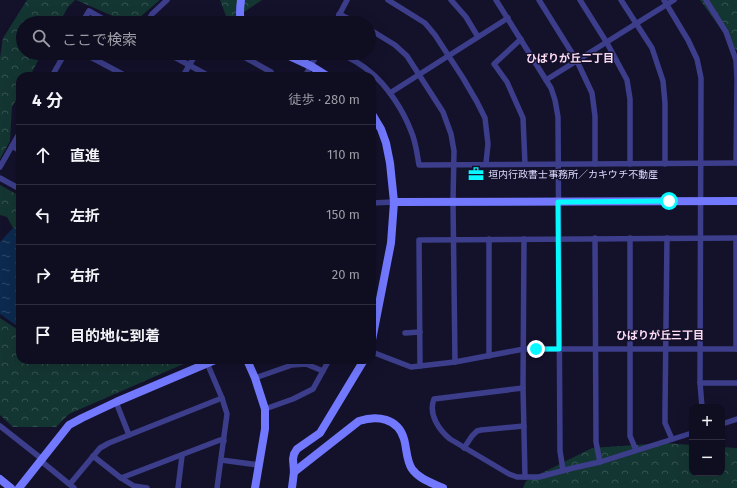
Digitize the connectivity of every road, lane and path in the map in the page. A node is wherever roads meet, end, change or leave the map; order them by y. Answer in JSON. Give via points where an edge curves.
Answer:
{"nodes":[{"id":1,"x":167,"y":0,"type":"edge"},
{"id":2,"x":242,"y":0,"type":"edge"},
{"id":3,"x":347,"y":0,"type":"edge"},
{"id":4,"x":388,"y":0,"type":"edge"},
{"id":5,"x":451,"y":0,"type":"edge"},
{"id":6,"x":496,"y":0,"type":"edge"},
{"id":7,"x":539,"y":0,"type":"edge"},
{"id":8,"x":580,"y":0,"type":"edge"},
{"id":9,"x":621,"y":0,"type":"edge"},
{"id":10,"x":674,"y":0,"type":"edge"},
{"id":11,"x":706,"y":0,"type":"edge"},
{"id":12,"x":665,"y":2,"type":"edge"},
{"id":13,"x":340,"y":14,"type":"joint"},
{"id":14,"x":86,"y":16,"type":"edge"},
{"id":15,"x":98,"y":16,"type":"edge"},
{"id":16,"x":151,"y":16,"type":"edge"},
{"id":17,"x":240,"y":16,"type":"edge"},
{"id":18,"x":344,"y":16,"type":"edge"},
{"id":19,"x":508,"y":18,"type":"junction"},
{"id":20,"x":636,"y":24,"type":"junction"},
{"id":21,"x":376,"y":33,"type":"edge"},
{"id":22,"x":478,"y":37,"type":"junction"},
{"id":23,"x":521,"y":39,"type":"junction"},
{"id":24,"x":607,"y":43,"type":"junction"},
{"id":25,"x":448,"y":56,"type":"junction"},
{"id":26,"x":61,"y":60,"type":"edge"},
{"id":27,"x":96,"y":60,"type":"edge"},
{"id":28,"x":180,"y":60,"type":"edge"},
{"id":29,"x":192,"y":60,"type":"edge"},
{"id":30,"x":250,"y":60,"type":"edge"},
{"id":31,"x":298,"y":60,"type":"edge"},
{"id":32,"x":314,"y":60,"type":"edge"},
{"id":33,"x":352,"y":60,"type":"edge"},
{"id":34,"x":577,"y":61,"type":"junction"},
{"id":35,"x":189,"y":65,"type":"junction"},
{"id":36,"x":311,"y":66,"type":"junction"},
{"id":37,"x":54,"y":72,"type":"edge"},
{"id":38,"x":119,"y":72,"type":"edge"},
{"id":39,"x":185,"y":72,"type":"edge"},
{"id":40,"x":202,"y":72,"type":"edge"},
{"id":41,"x":271,"y":72,"type":"edge"},
{"id":42,"x":307,"y":72,"type":"edge"},
{"id":43,"x":321,"y":72,"type":"edge"},
{"id":44,"x":370,"y":72,"type":"edge"},
{"id":45,"x":419,"y":74,"type":"junction"},
{"id":46,"x":376,"y":77,"type":"edge"},
{"id":47,"x":737,"y":79,"type":"edge"},
{"id":48,"x":546,"y":80,"type":"junction"},
{"id":49,"x":390,"y":93,"type":"junction"},
{"id":50,"x":376,"y":121,"type":"edge"},
{"id":51,"x":16,"y":139,"type":"edge"},
{"id":52,"x":12,"y":146,"type":"junction"},
{"id":53,"x":16,"y":148,"type":"edge"},
{"id":54,"x":486,"y":163,"type":"junction"},
{"id":55,"x":737,"y":163,"type":"edge"},
{"id":56,"x":525,"y":164,"type":"junction"},
{"id":57,"x":558,"y":164,"type":"junction"},
{"id":58,"x":595,"y":164,"type":"junction"},
{"id":59,"x":630,"y":164,"type":"junction"},
{"id":60,"x":665,"y":164,"type":"junction"},
{"id":61,"x":700,"y":164,"type":"junction"},
{"id":62,"x":454,"y":165,"type":"junction"},
{"id":63,"x":0,"y":167,"type":"edge"},
{"id":64,"x":0,"y":178,"type":"edge"},
{"id":65,"x":16,"y":187,"type":"edge"},
{"id":66,"x":700,"y":201,"type":"junction"},
{"id":67,"x":737,"y":201,"type":"edge"},
{"id":68,"x":394,"y":202,"type":"junction"},
{"id":69,"x":453,"y":202,"type":"junction"},
{"id":70,"x":558,"y":202,"type":"junction"},
{"id":71,"x":376,"y":203,"type":"edge"},
{"id":72,"x":559,"y":238,"type":"junction"},
{"id":73,"x":595,"y":238,"type":"junction"},
{"id":74,"x":630,"y":238,"type":"junction"},
{"id":75,"x":667,"y":238,"type":"junction"},
{"id":76,"x":700,"y":238,"type":"junction"},
{"id":77,"x":737,"y":238,"type":"edge"},
{"id":78,"x":454,"y":239,"type":"junction"},
{"id":79,"x":489,"y":239,"type":"junction"},
{"id":80,"x":524,"y":239,"type":"junction"},
{"id":81,"x":376,"y":320,"type":"edge"},
{"id":82,"x":420,"y":332,"type":"junction"},
{"id":83,"x":405,"y":333,"type":"dead end"},
{"id":84,"x":665,"y":348,"type":"junction"},
{"id":85,"x":559,"y":349,"type":"junction"},
{"id":86,"x":596,"y":349,"type":"junction"},
{"id":87,"x":630,"y":349,"type":"junction"},
{"id":88,"x":701,"y":349,"type":"junction"},
{"id":89,"x":736,"y":349,"type":"edge"},
{"id":90,"x":524,"y":350,"type":"junction"},
{"id":91,"x":376,"y":353,"type":"edge"},
{"id":92,"x":489,"y":356,"type":"junction"},
{"id":93,"x":455,"y":362,"type":"junction"},
{"id":94,"x":206,"y":364,"type":"edge"},
{"id":95,"x":212,"y":364,"type":"edge"},
{"id":96,"x":249,"y":364,"type":"edge"},
{"id":97,"x":327,"y":364,"type":"edge"},
{"id":98,"x":362,"y":364,"type":"edge"},
{"id":99,"x":420,"y":366,"type":"junction"},
{"id":100,"x":323,"y":371,"type":"junction"},
{"id":101,"x":254,"y":378,"type":"junction"},
{"id":102,"x":700,"y":383,"type":"junction"},
{"id":103,"x":737,"y":383,"type":"edge"},
{"id":104,"x":523,"y":388,"type":"junction"},
{"id":105,"x":222,"y":398,"type":"junction"},
{"id":106,"x":116,"y":402,"type":"junction"},
{"id":107,"x":702,"y":404,"type":"edge"},
{"id":108,"x":265,"y":409,"type":"junction"},
{"id":109,"x":737,"y":419,"type":"edge"},
{"id":110,"x":725,"y":423,"type":"edge"},
{"id":111,"x":0,"y":426,"type":"edge"},
{"id":112,"x":524,"y":426,"type":"junction"},
{"id":113,"x":689,"y":434,"type":"edge"},
{"id":114,"x":129,"y":435,"type":"junction"},
{"id":115,"x":672,"y":439,"type":"junction"},
{"id":116,"x":224,"y":441,"type":"junction"},
{"id":117,"x":464,"y":448,"type":"junction"},
{"id":118,"x":636,"y":450,"type":"junction"},
{"id":119,"x":93,"y":456,"type":"junction"},
{"id":120,"x":182,"y":456,"type":"junction"},
{"id":121,"x":41,"y":460,"type":"junction"},
{"id":122,"x":221,"y":460,"type":"junction"},
{"id":123,"x":600,"y":462,"type":"junction"},
{"id":124,"x":259,"y":466,"type":"junction"},
{"id":125,"x":563,"y":470,"type":"junction"},
{"id":126,"x":294,"y":472,"type":"junction"},
{"id":127,"x":525,"y":477,"type":"junction"},
{"id":128,"x":121,"y":478,"type":"junction"},
{"id":129,"x":0,"y":479,"type":"edge"},
{"id":130,"x":72,"y":486,"type":"edge"},
{"id":131,"x":11,"y":488,"type":"edge"},
{"id":132,"x":19,"y":488,"type":"edge"},
{"id":133,"x":147,"y":488,"type":"edge"},
{"id":134,"x":178,"y":488,"type":"edge"},
{"id":135,"x":217,"y":488,"type":"edge"},
{"id":136,"x":256,"y":488,"type":"edge"},
{"id":137,"x":292,"y":488,"type":"edge"},
{"id":138,"x":443,"y":488,"type":"edge"}],
"edges":[{"from":1,"to":16,"type":"street"},
{"from":2,"to":17,"type":"street"},
{"from":3,"to":13,"type":"street"},
{"from":4,"to":25,"type":"street","via":[[425,23]]},
{"from":5,"to":22,"type":"street","via":[[466,17]]},
{"from":6,"to":19,"type":"street"},
{"from":7,"to":34,"type":"street"},
{"from":8,"to":24,"type":"street"},
{"from":9,"to":20,"type":"street"},
{"from":10,"to":12,"type":"street"},
{"from":11,"to":47,"type":"street","via":[[726,32],[736,60]]},
{"from":12,"to":20,"type":"street"},
{"from":12,"to":61,"type":"street","via":[[697,59],[701,78]]},
{"from":13,"to":18,"type":"street"},
{"from":14,"to":15,"type":"street","via":[[89,11]]},
{"from":19,"to":22,"type":"street"},
{"from":19,"to":23,"type":"street"},
{"from":20,"to":24,"type":"street"},
{"from":20,"to":60,"type":"street","via":[[652,48],[663,81]]},
{"from":21,"to":45,"type":"street","via":[[403,52]]},
{"from":22,"to":25,"type":"street"},
{"from":23,"to":48,"type":"street"},
{"from":23,"to":56,"type":"street","via":[[494,64],[507,82],[523,118]]},
{"from":24,"to":34,"type":"street"},
{"from":24,"to":59,"type":"street","via":[[627,80],[630,99]]},
{"from":25,"to":45,"type":"street"},
{"from":25,"to":54,"type":"street","via":[[485,118],[488,144]]},
{"from":26,"to":37,"type":"street"},
{"from":27,"to":38,"type":"street"},
{"from":28,"to":35,"type":"street"},
{"from":29,"to":35,"type":"street"},
{"from":30,"to":41,"type":"street"},
{"from":31,"to":36,"type":"street"},
{"from":32,"to":36,"type":"street"},
{"from":33,"to":44,"type":"street"},
{"from":34,"to":48,"type":"street"},
{"from":34,"to":58,"type":"street","via":[[592,93],[595,116]]},
{"from":35,"to":39,"type":"street"},
{"from":35,"to":40,"type":"street"},
{"from":36,"to":42,"type":"street"},
{"from":36,"to":43,"type":"street"},
{"from":45,"to":49,"type":"street"},
{"from":45,"to":62,"type":"street","via":[[443,112],[451,134]]},
{"from":46,"to":49,"type":"street"},
{"from":47,"to":55,"type":"street"},
{"from":48,"to":57,"type":"street","via":[[555,100],[558,117]]},
{"from":49,"to":62,"type":"street","via":[[412,132],[419,165]]},
{"from":50,"to":68,"type":"street","via":[[386,143]]},
{"from":51,"to":52,"type":"street"},
{"from":52,"to":53,"type":"street"},
{"from":52,"to":63,"type":"street"},
{"from":54,"to":56,"type":"street"},
{"from":54,"to":62,"type":"street"},
{"from":55,"to":61,"type":"street"},
{"from":56,"to":57,"type":"street"},
{"from":57,"to":58,"type":"street"},
{"from":57,"to":70,"type":"street"},
{"from":58,"to":59,"type":"street"},
{"from":59,"to":60,"type":"street"},
{"from":60,"to":61,"type":"street"},
{"from":61,"to":66,"type":"street"},
{"from":62,"to":69,"type":"street"},
{"from":64,"to":65,"type":"street"},
{"from":66,"to":67,"type":"street"},
{"from":66,"to":70,"type":"street"},
{"from":66,"to":76,"type":"street"},
{"from":68,"to":69,"type":"street"},
{"from":68,"to":71,"type":"street"},
{"from":68,"to":81,"type":"street","via":[[391,243]]},
{"from":69,"to":70,"type":"street"},
{"from":69,"to":78,"type":"street"},
{"from":70,"to":72,"type":"street"},
{"from":72,"to":73,"type":"street"},
{"from":72,"to":80,"type":"street"},
{"from":72,"to":85,"type":"street"},
{"from":73,"to":74,"type":"street"},
{"from":73,"to":86,"type":"street"},
{"from":74,"to":75,"type":"street"},
{"from":74,"to":87,"type":"street"},
{"from":75,"to":76,"type":"street"},
{"from":75,"to":84,"type":"street"},
{"from":76,"to":77,"type":"street"},
{"from":76,"to":88,"type":"street"},
{"from":77,"to":89,"type":"street"},
{"from":78,"to":79,"type":"street"},
{"from":78,"to":82,"type":"street","via":[[419,240]]},
{"from":78,"to":93,"type":"street"},
{"from":79,"to":80,"type":"street"},
{"from":79,"to":92,"type":"street"},
{"from":80,"to":90,"type":"street"},
{"from":82,"to":83,"type":"street"},
{"from":82,"to":99,"type":"street"},
{"from":84,"to":87,"type":"street"},
{"from":84,"to":88,"type":"street"},
{"from":84,"to":115,"type":"street","via":[[665,423]]},
{"from":85,"to":86,"type":"street"},
{"from":85,"to":90,"type":"street"},
{"from":85,"to":125,"type":"street","via":[[560,451]]},
{"from":86,"to":87,"type":"street"},
{"from":86,"to":123,"type":"street","via":[[596,442]]},
{"from":87,"to":118,"type":"street","via":[[630,436]]},
{"from":88,"to":89,"type":"street"},
{"from":88,"to":102,"type":"street"},
{"from":90,"to":92,"type":"street"},
{"from":90,"to":104,"type":"street"},
{"from":91,"to":99,"type":"street","via":[[411,366]]},
{"from":92,"to":93,"type":"street"},
{"from":93,"to":99,"type":"street"},
{"from":94,"to":106,"type":"street"},
{"from":95,"to":105,"type":"street"},
{"from":96,"to":101,"type":"street"},
{"from":97,"to":100,"type":"street"},
{"from":98,"to":126,"type":"street","via":[[320,433],[297,449],[293,459]]},
{"from":100,"to":101,"type":"street","via":[[306,364],[292,365]]},
{"from":100,"to":108,"type":"street","via":[[313,389]]},
{"from":101,"to":108,"type":"street"},
{"from":102,"to":103,"type":"street"},
{"from":102,"to":107,"type":"street"},
{"from":104,"to":112,"type":"street"},
{"from":104,"to":117,"type":"street","via":[[434,399],[433,413],[442,433]]},
{"from":105,"to":114,"type":"street"},
{"from":105,"to":116,"type":"street","via":[[226,414]]},
{"from":106,"to":114,"type":"street"},
{"from":106,"to":121,"type":"street","via":[[69,425]]},
{"from":108,"to":124,"type":"street","via":[[265,429]]},
{"from":109,"to":110,"type":"street"},
{"from":111,"to":121,"type":"street"},
{"from":112,"to":117,"type":"street","via":[[481,430]]},
{"from":112,"to":127,"type":"street"},
{"from":113,"to":115,"type":"street"},
{"from":114,"to":119,"type":"street","via":[[108,443]]},
{"from":115,"to":118,"type":"street"},
{"from":116,"to":120,"type":"street","via":[[220,440]]},
{"from":116,"to":122,"type":"street"},
{"from":117,"to":127,"type":"street","via":[[509,474]]},
{"from":118,"to":123,"type":"street"},
{"from":119,"to":128,"type":"street"},
{"from":119,"to":130,"type":"street"},
{"from":120,"to":128,"type":"street"},
{"from":120,"to":134,"type":"street"},
{"from":121,"to":130,"type":"street"},
{"from":121,"to":132,"type":"street"},
{"from":122,"to":124,"type":"street"},
{"from":122,"to":135,"type":"street"},
{"from":123,"to":125,"type":"street"},
{"from":124,"to":136,"type":"street"},
{"from":125,"to":127,"type":"street","via":[[539,477]]},
{"from":126,"to":137,"type":"street"},
{"from":126,"to":138,"type":"street","via":[[359,421],[367,418],[386,419],[400,430],[409,462],[419,477]]},
{"from":128,"to":133,"type":"street","via":[[134,486]]},
{"from":129,"to":131,"type":"street"}]}
